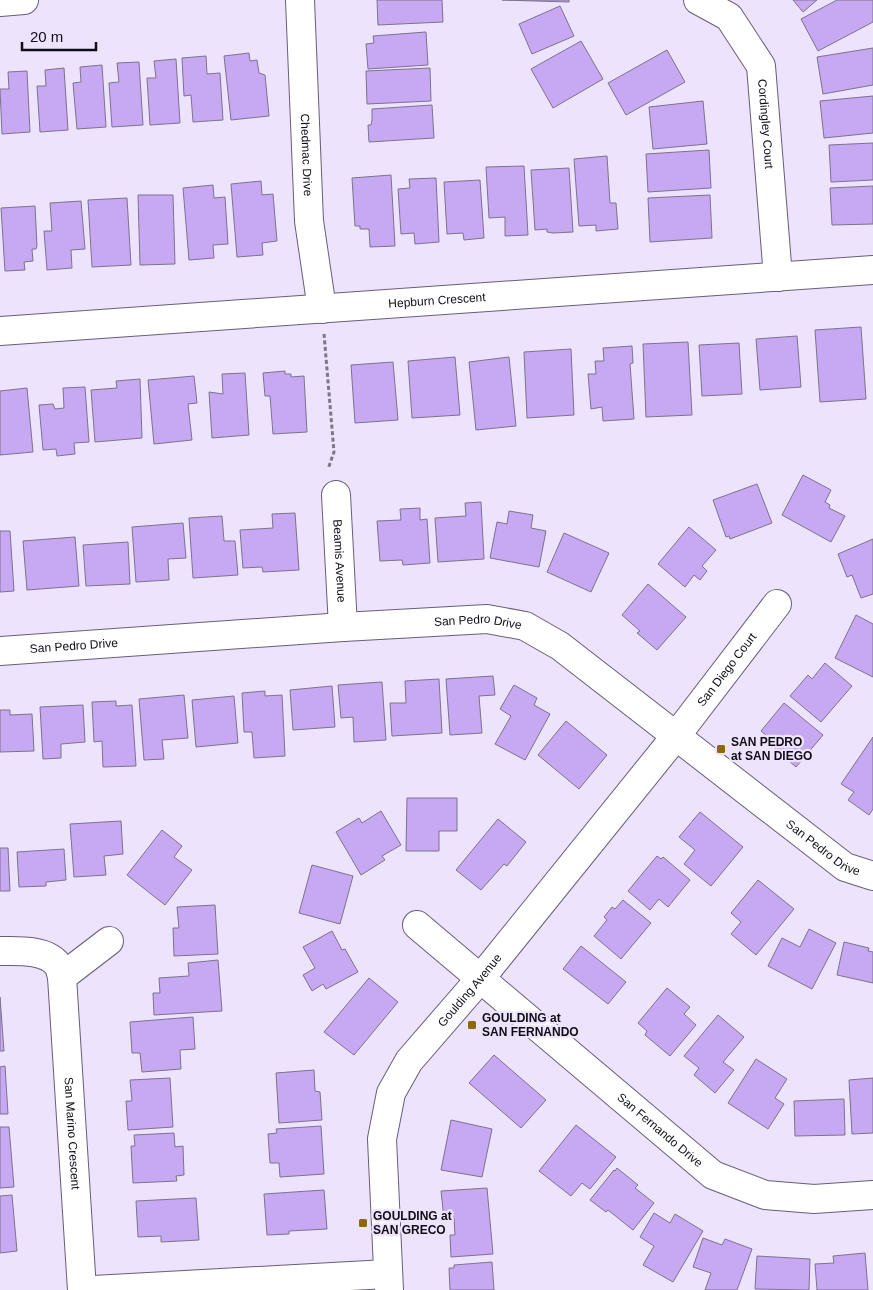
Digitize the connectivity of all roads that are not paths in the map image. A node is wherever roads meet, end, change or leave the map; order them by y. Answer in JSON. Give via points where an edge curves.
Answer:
{"nodes":[{"id":1,"x":24,"y":0,"type":"edge"},
{"id":2,"x":300,"y":0,"type":"edge"},
{"id":3,"x":698,"y":0,"type":"edge"},
{"id":4,"x":0,"y":2,"type":"edge"},
{"id":5,"x":873,"y":270,"type":"edge"},
{"id":6,"x":778,"y":277,"type":"junction"},
{"id":7,"x":322,"y":309,"type":"junction"},
{"id":8,"x":0,"y":331,"type":"edge"},
{"id":9,"x":331,"y":485,"type":"road end"},
{"id":10,"x":778,"y":604,"type":"dead end"},
{"id":11,"x":343,"y":627,"type":"junction"},
{"id":12,"x":0,"y":651,"type":"edge"},
{"id":13,"x":676,"y":736,"type":"junction"},
{"id":14,"x":873,"y":876,"type":"edge"},
{"id":15,"x":416,"y":925,"type":"dead end"},
{"id":16,"x":109,"y":941,"type":"dead end"},
{"id":17,"x":0,"y":951,"type":"edge"},
{"id":18,"x":62,"y":977,"type":"junction"},
{"id":19,"x":480,"y":979,"type":"junction"},
{"id":20,"x":873,"y":1196,"type":"edge"},
{"id":21,"x":388,"y":1282,"type":"edge"},
{"id":22,"x":82,"y":1290,"type":"edge"},
{"id":23,"x":93,"y":1290,"type":"edge"}],
"edges":[{"from":1,"to":4,"type":"street"},
{"from":2,"to":7,"type":"street","name":"Chedmac Drive","via":[[309,221]]},
{"from":3,"to":6,"type":"street","name":"Cordingley Court","via":[[729,17],[761,66]]},
{"from":5,"to":6,"type":"street","name":"Hepburn Crescent"},
{"from":6,"to":7,"type":"street","name":"Hepburn Crescent"},
{"from":7,"to":8,"type":"street","name":"Hepburn Crescent"},
{"from":9,"to":11,"type":"street","name":"Beamis Avenue"},
{"from":10,"to":13,"type":"street","name":"San Diego Court"},
{"from":11,"to":12,"type":"street","name":"San Pedro Drive"},
{"from":11,"to":13,"type":"street","name":"San Pedro Drive","via":[[487,619],[525,626],[560,646]]},
{"from":13,"to":14,"type":"street","name":"San Pedro Drive","via":[[845,868]]},
{"from":13,"to":19,"type":"street","name":"Goulding Avenue"},
{"from":15,"to":19,"type":"street","name":"San Fernando Drive"},
{"from":16,"to":18,"type":"street"},
{"from":17,"to":18,"type":"street","via":[[46,955],[58,966]]},
{"from":18,"to":22,"type":"street","name":"San Marino Crescent"},
{"from":19,"to":20,"type":"street","name":"San Fernando Drive","via":[[713,1175],[765,1195],[814,1199]]},
{"from":19,"to":21,"type":"street","name":"Goulding Avenue","via":[[409,1061],[391,1093],[382,1139]]},
{"from":21,"to":23,"type":"street"}]}
